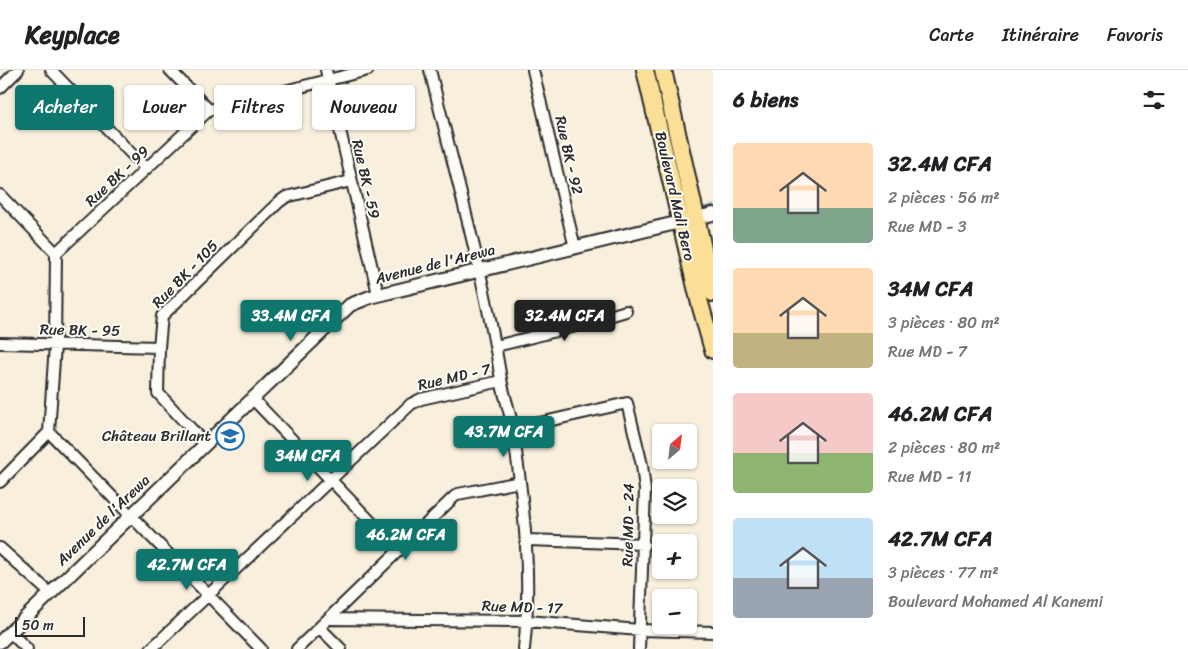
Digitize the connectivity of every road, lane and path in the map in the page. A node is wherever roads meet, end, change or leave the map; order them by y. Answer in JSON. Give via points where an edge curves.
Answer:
{"nodes":[{"id":1,"x":18,"y":70,"type":"edge"},
{"id":2,"x":51,"y":70,"type":"edge"},
{"id":3,"x":170,"y":70,"type":"edge"},
{"id":4,"x":368,"y":70,"type":"edge"},
{"id":5,"x":430,"y":70,"type":"edge"},
{"id":6,"x":533,"y":70,"type":"edge"},
{"id":7,"x":645,"y":70,"type":"edge"},
{"id":8,"x":662,"y":70,"type":"edge"},
{"id":9,"x":327,"y":75,"type":"edge"},
{"id":10,"x":0,"y":88,"type":"edge"},
{"id":11,"x":209,"y":110,"type":"junction"},
{"id":12,"x":146,"y":169,"type":"junction"},
{"id":13,"x":351,"y":181,"type":"junction"},
{"id":14,"x":0,"y":195,"type":"edge"},
{"id":15,"x":713,"y":214,"type":"edge"},
{"id":16,"x":688,"y":219,"type":"junction"},
{"id":17,"x":575,"y":248,"type":"junction"},
{"id":18,"x":56,"y":254,"type":"junction"},
{"id":19,"x":479,"y":270,"type":"junction"},
{"id":20,"x":713,"y":293,"type":"edge"},
{"id":21,"x":378,"y":294,"type":"junction"},
{"id":22,"x":626,"y":311,"type":"dead end"},
{"id":23,"x":0,"y":343,"type":"edge"},
{"id":24,"x":55,"y":344,"type":"junction"},
{"id":25,"x":496,"y":346,"type":"junction"},
{"id":26,"x":159,"y":347,"type":"junction"},
{"id":27,"x":713,"y":350,"type":"edge"},
{"id":28,"x":502,"y":381,"type":"junction"},
{"id":29,"x":253,"y":399,"type":"junction"},
{"id":30,"x":513,"y":429,"type":"junction"},
{"id":31,"x":49,"y":432,"type":"junction"},
{"id":32,"x":205,"y":444,"type":"junction"},
{"id":33,"x":2,"y":476,"type":"edge"},
{"id":34,"x":330,"y":479,"type":"junction"},
{"id":35,"x":520,"y":482,"type":"junction"},
{"id":36,"x":131,"y":516,"type":"junction"},
{"id":37,"x":527,"y":540,"type":"junction"},
{"id":38,"x":644,"y":544,"type":"junction"},
{"id":39,"x":0,"y":548,"type":"edge"},
{"id":40,"x":398,"y":550,"type":"junction"},
{"id":41,"x":50,"y":593,"type":"junction"},
{"id":42,"x":208,"y":594,"type":"junction"},
{"id":43,"x":330,"y":619,"type":"junction"},
{"id":44,"x":527,"y":621,"type":"junction"},
{"id":45,"x":320,"y":628,"type":"junction"},
{"id":46,"x":640,"y":630,"type":"junction"},
{"id":47,"x":10,"y":632,"type":"junction"},
{"id":48,"x":713,"y":632,"type":"edge"},
{"id":49,"x":0,"y":642,"type":"edge"},
{"id":50,"x":27,"y":649,"type":"edge"},
{"id":51,"x":151,"y":649,"type":"edge"},
{"id":52,"x":261,"y":649,"type":"edge"},
{"id":53,"x":298,"y":649,"type":"edge"},
{"id":54,"x":340,"y":649,"type":"edge"},
{"id":55,"x":524,"y":649,"type":"edge"},
{"id":56,"x":639,"y":649,"type":"edge"}],
"edges":[{"from":1,"to":10,"type":"street"},
{"from":2,"to":12,"type":"street"},
{"from":3,"to":11,"type":"street"},
{"from":4,"to":9,"type":"street","name":"Rue BK - 99"},
{"from":5,"to":19,"type":"street"},
{"from":6,"to":17,"type":"street","name":"Rue BK - 92"},
{"from":7,"to":16,"type":"main road","name":"Boulevard Mali Bero"},
{"from":8,"to":16,"type":"main road","name":"Boulevard Mali Bero"},
{"from":9,"to":11,"type":"street","name":"Rue BK - 99"},
{"from":9,"to":13,"type":"street","name":"Rue BK - 59"},
{"from":11,"to":12,"type":"street","name":"Rue BK - 99"},
{"from":12,"to":18,"type":"street","name":"Rue BK - 99"},
{"from":13,"to":21,"type":"street","name":"Rue BK - 59"},
{"from":13,"to":26,"type":"street","name":"Rue BK - 105","via":[[286,197],[278,202],[164,313]]},
{"from":14,"to":18,"type":"street"},
{"from":15,"to":16,"type":"street","name":"Avenue de l'Arewa"},
{"from":16,"to":17,"type":"street","name":"Avenue de l'Arewa"},
{"from":16,"to":20,"type":"main road","name":"Boulevard Mali Bero"},
{"from":16,"to":27,"type":"main road","name":"Boulevard Mali Bero"},
{"from":17,"to":19,"type":"street","name":"Avenue de l'Arewa"},
{"from":18,"to":24,"type":"street"},
{"from":19,"to":21,"type":"street","name":"Avenue de l'Arewa"},
{"from":19,"to":25,"type":"street"},
{"from":21,"to":29,"type":"street","name":"Avenue de l'Arewa","via":[[350,306]]},
{"from":22,"to":25,"type":"street"},
{"from":23,"to":24,"type":"street","name":"Rue BK - 95"},
{"from":24,"to":26,"type":"street","name":"Rue BK - 95"},
{"from":24,"to":31,"type":"street"},
{"from":25,"to":28,"type":"street"},
{"from":26,"to":32,"type":"street","name":"Rue BK - 105","via":[[158,393]]},
{"from":28,"to":30,"type":"street"},
{"from":28,"to":34,"type":"street","name":"Rue MD - 7","via":[[415,401]]},
{"from":29,"to":32,"type":"street","name":"Avenue de l'Arewa"},
{"from":29,"to":34,"type":"street"},
{"from":30,"to":35,"type":"street"},
{"from":30,"to":38,"type":"street","name":"Rue MD - 24","via":[[626,404],[644,475]]},
{"from":31,"to":33,"type":"street"},
{"from":31,"to":36,"type":"street"},
{"from":32,"to":36,"type":"street","name":"Avenue de l'Arewa"},
{"from":34,"to":40,"type":"street"},
{"from":34,"to":42,"type":"street","name":"Rue MD - 7"},
{"from":35,"to":37,"type":"street"},
{"from":35,"to":40,"type":"street","via":[[458,494]]},
{"from":36,"to":41,"type":"street","name":"Avenue de l'Arewa"},
{"from":36,"to":42,"type":"street"},
{"from":37,"to":38,"type":"street"},
{"from":37,"to":44,"type":"street"},
{"from":38,"to":46,"type":"street","name":"Rue MD - 24"},
{"from":39,"to":41,"type":"street"},
{"from":40,"to":43,"type":"street"},
{"from":41,"to":47,"type":"street","name":"Avenue de l'Arewa"},
{"from":42,"to":51,"type":"street","name":"Rue MD - 7"},
{"from":42,"to":52,"type":"street"},
{"from":43,"to":44,"type":"street","name":"Rue MD - 17"},
{"from":43,"to":45,"type":"street"},
{"from":44,"to":46,"type":"street","name":"Rue MD - 17"},
{"from":44,"to":55,"type":"street"},
{"from":45,"to":53,"type":"street"},
{"from":45,"to":54,"type":"street"},
{"from":46,"to":48,"type":"street","name":"Rue MD - 17"},
{"from":46,"to":56,"type":"street","name":"Rue MD - 24"},
{"from":47,"to":49,"type":"street","name":"Avenue de l'Arewa"},
{"from":47,"to":50,"type":"street"}]}
